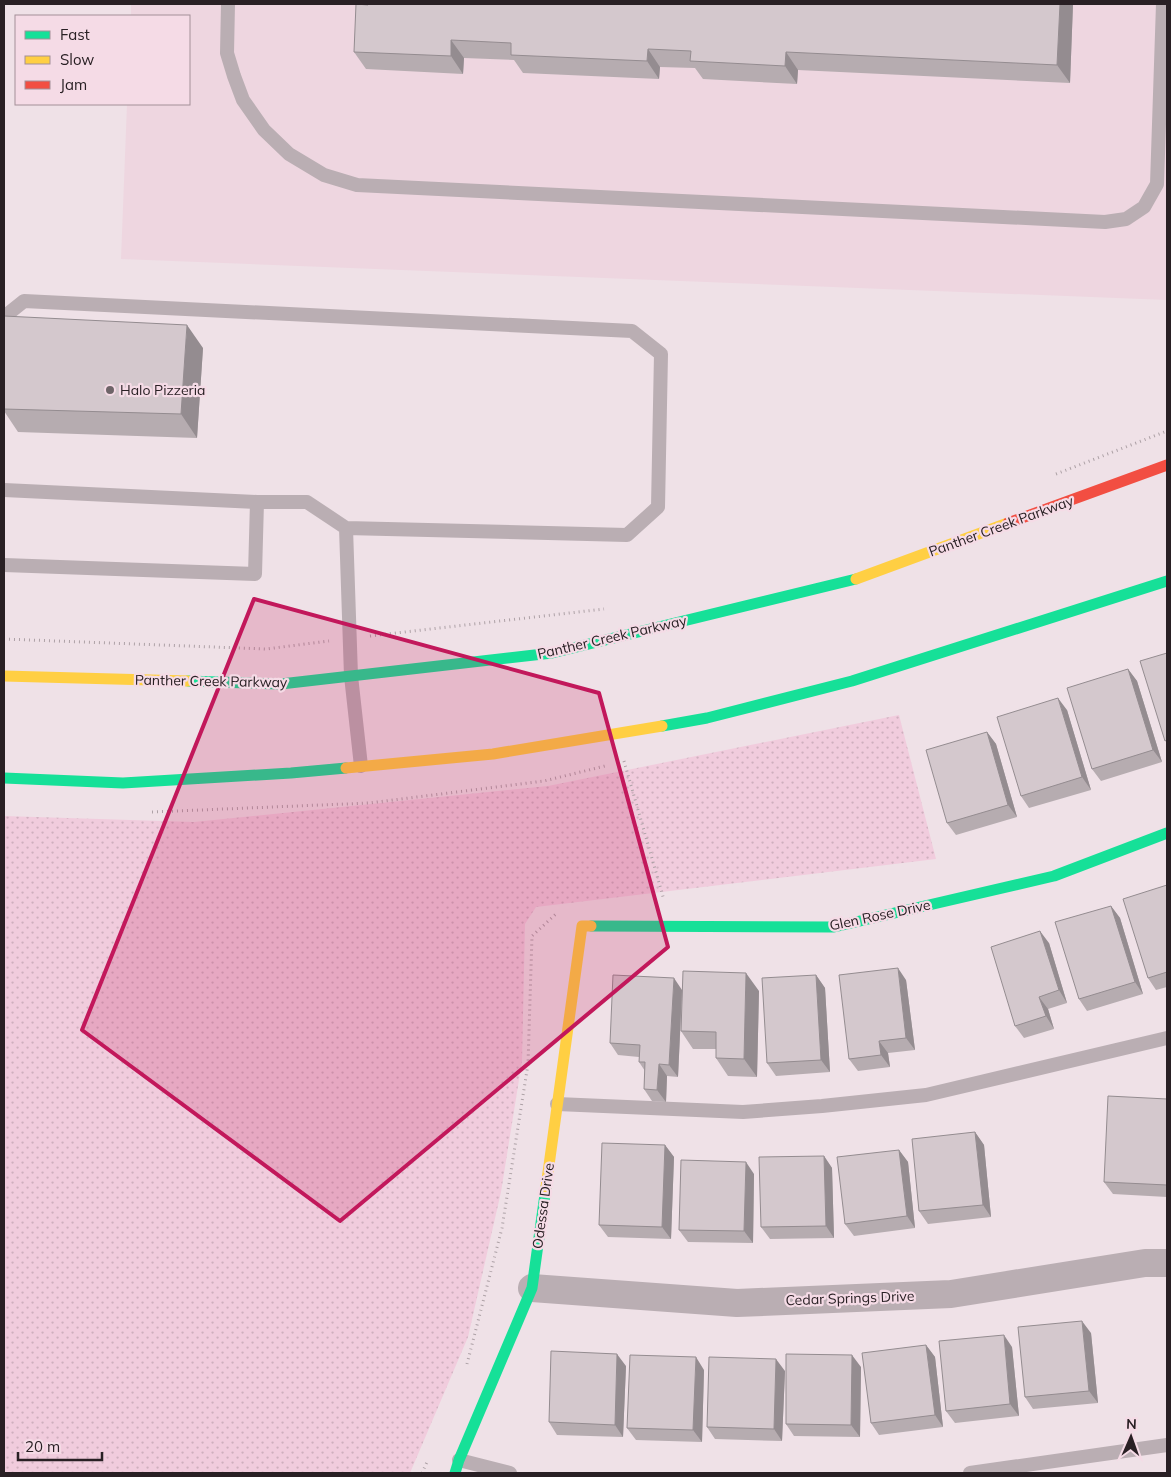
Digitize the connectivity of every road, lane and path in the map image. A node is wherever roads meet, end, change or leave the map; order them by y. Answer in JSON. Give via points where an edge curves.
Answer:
{"nodes":[{"id":1,"x":228,"y":4,"type":"edge"},
{"id":2,"x":1163,"y":4,"type":"edge"},
{"id":3,"x":4,"y":317,"type":"edge"},
{"id":4,"x":1167,"y":431,"type":"edge"},
{"id":5,"x":1167,"y":465,"type":"edge"},
{"id":6,"x":1053,"y":475,"type":"dead end"},
{"id":7,"x":4,"y":490,"type":"edge"},
{"id":8,"x":257,"y":502,"type":"junction"},
{"id":9,"x":346,"y":528,"type":"junction"},
{"id":10,"x":4,"y":565,"type":"edge"},
{"id":11,"x":1167,"y":581,"type":"edge"},
{"id":12,"x":607,"y":609,"type":"dead end"},
{"id":13,"x":350,"y":638,"type":"junction"},
{"id":14,"x":4,"y":639,"type":"edge"},
{"id":15,"x":4,"y":676,"type":"edge"},
{"id":16,"x":351,"y":676,"type":"junction"},
{"id":17,"x":624,"y":761,"type":"dead end"},
{"id":18,"x":361,"y":766,"type":"junction"},
{"id":19,"x":4,"y":778,"type":"edge"},
{"id":20,"x":1167,"y":833,"type":"edge"},
{"id":21,"x":655,"y":903,"type":"dead end"},
{"id":22,"x":566,"y":912,"type":"dead end"},
{"id":23,"x":582,"y":926,"type":"joint"},
{"id":24,"x":1167,"y":1038,"type":"edge"},
{"id":25,"x":557,"y":1104,"type":"junction"},
{"id":26,"x":1167,"y":1263,"type":"edge"},
{"id":27,"x":532,"y":1288,"type":"junction"},
{"id":28,"x":466,"y":1368,"type":"dead end"},
{"id":29,"x":1167,"y":1445,"type":"edge"},
{"id":30,"x":430,"y":1456,"type":"dead end"},
{"id":31,"x":457,"y":1466,"type":"edge"},
{"id":32,"x":422,"y":1473,"type":"edge"},
{"id":33,"x":510,"y":1473,"type":"edge"},
{"id":34,"x":970,"y":1473,"type":"edge"}],
"edges":[{"from":1,"to":2,"type":"lane","via":[[227,53],[244,100],[264,130],[288,154],[324,175],[357,185],[1105,222],[1126,219],[1144,207],[1157,184]]},
{"from":3,"to":9,"type":"lane","via":[[24,300],[632,331],[661,354],[658,507],[627,535]]},
{"from":4,"to":6,"type":"path"},
{"from":5,"to":16,"type":"main road","name":"Panther Creek Parkway","via":[[857,579],[552,653]]},
{"from":7,"to":8,"type":"lane"},
{"from":8,"to":9,"type":"lane","via":[[307,502]]},
{"from":8,"to":10,"type":"lane","via":[[255,574]]},
{"from":9,"to":13,"type":"lane"},
{"from":11,"to":18,"type":"main road","via":[[852,681],[707,718],[494,754]]},
{"from":12,"to":13,"type":"path"},
{"from":13,"to":14,"type":"path","via":[[266,649]]},
{"from":13,"to":16,"type":"lane"},
{"from":15,"to":16,"type":"main road","name":"Panther Creek Parkway","via":[[280,684]]},
{"from":16,"to":18,"type":"lane"},
{"from":17,"to":21,"type":"path","via":[[665,902]]},
{"from":18,"to":19,"type":"main road","via":[[123,783]]},
{"from":20,"to":23,"type":"main road","name":"Glen Rose Drive","via":[[1054,876],[834,926]]},
{"from":22,"to":28,"type":"path","via":[[556,913],[532,936],[528,1064],[502,1228]]},
{"from":23,"to":25,"type":"main road","name":"Odessa Drive"},
{"from":24,"to":25,"type":"lane","via":[[926,1095],[743,1112]]},
{"from":25,"to":27,"type":"main road","name":"Odessa Drive"},
{"from":26,"to":27,"type":"street","name":"Cedar Springs Drive","via":[[1145,1263],[951,1294],[766,1302],[737,1303]]},
{"from":27,"to":31,"type":"main road","name":"Odessa Drive"},
{"from":29,"to":34,"type":"lane"},
{"from":30,"to":32,"type":"path"},
{"from":31,"to":33,"type":"lane"}]}
